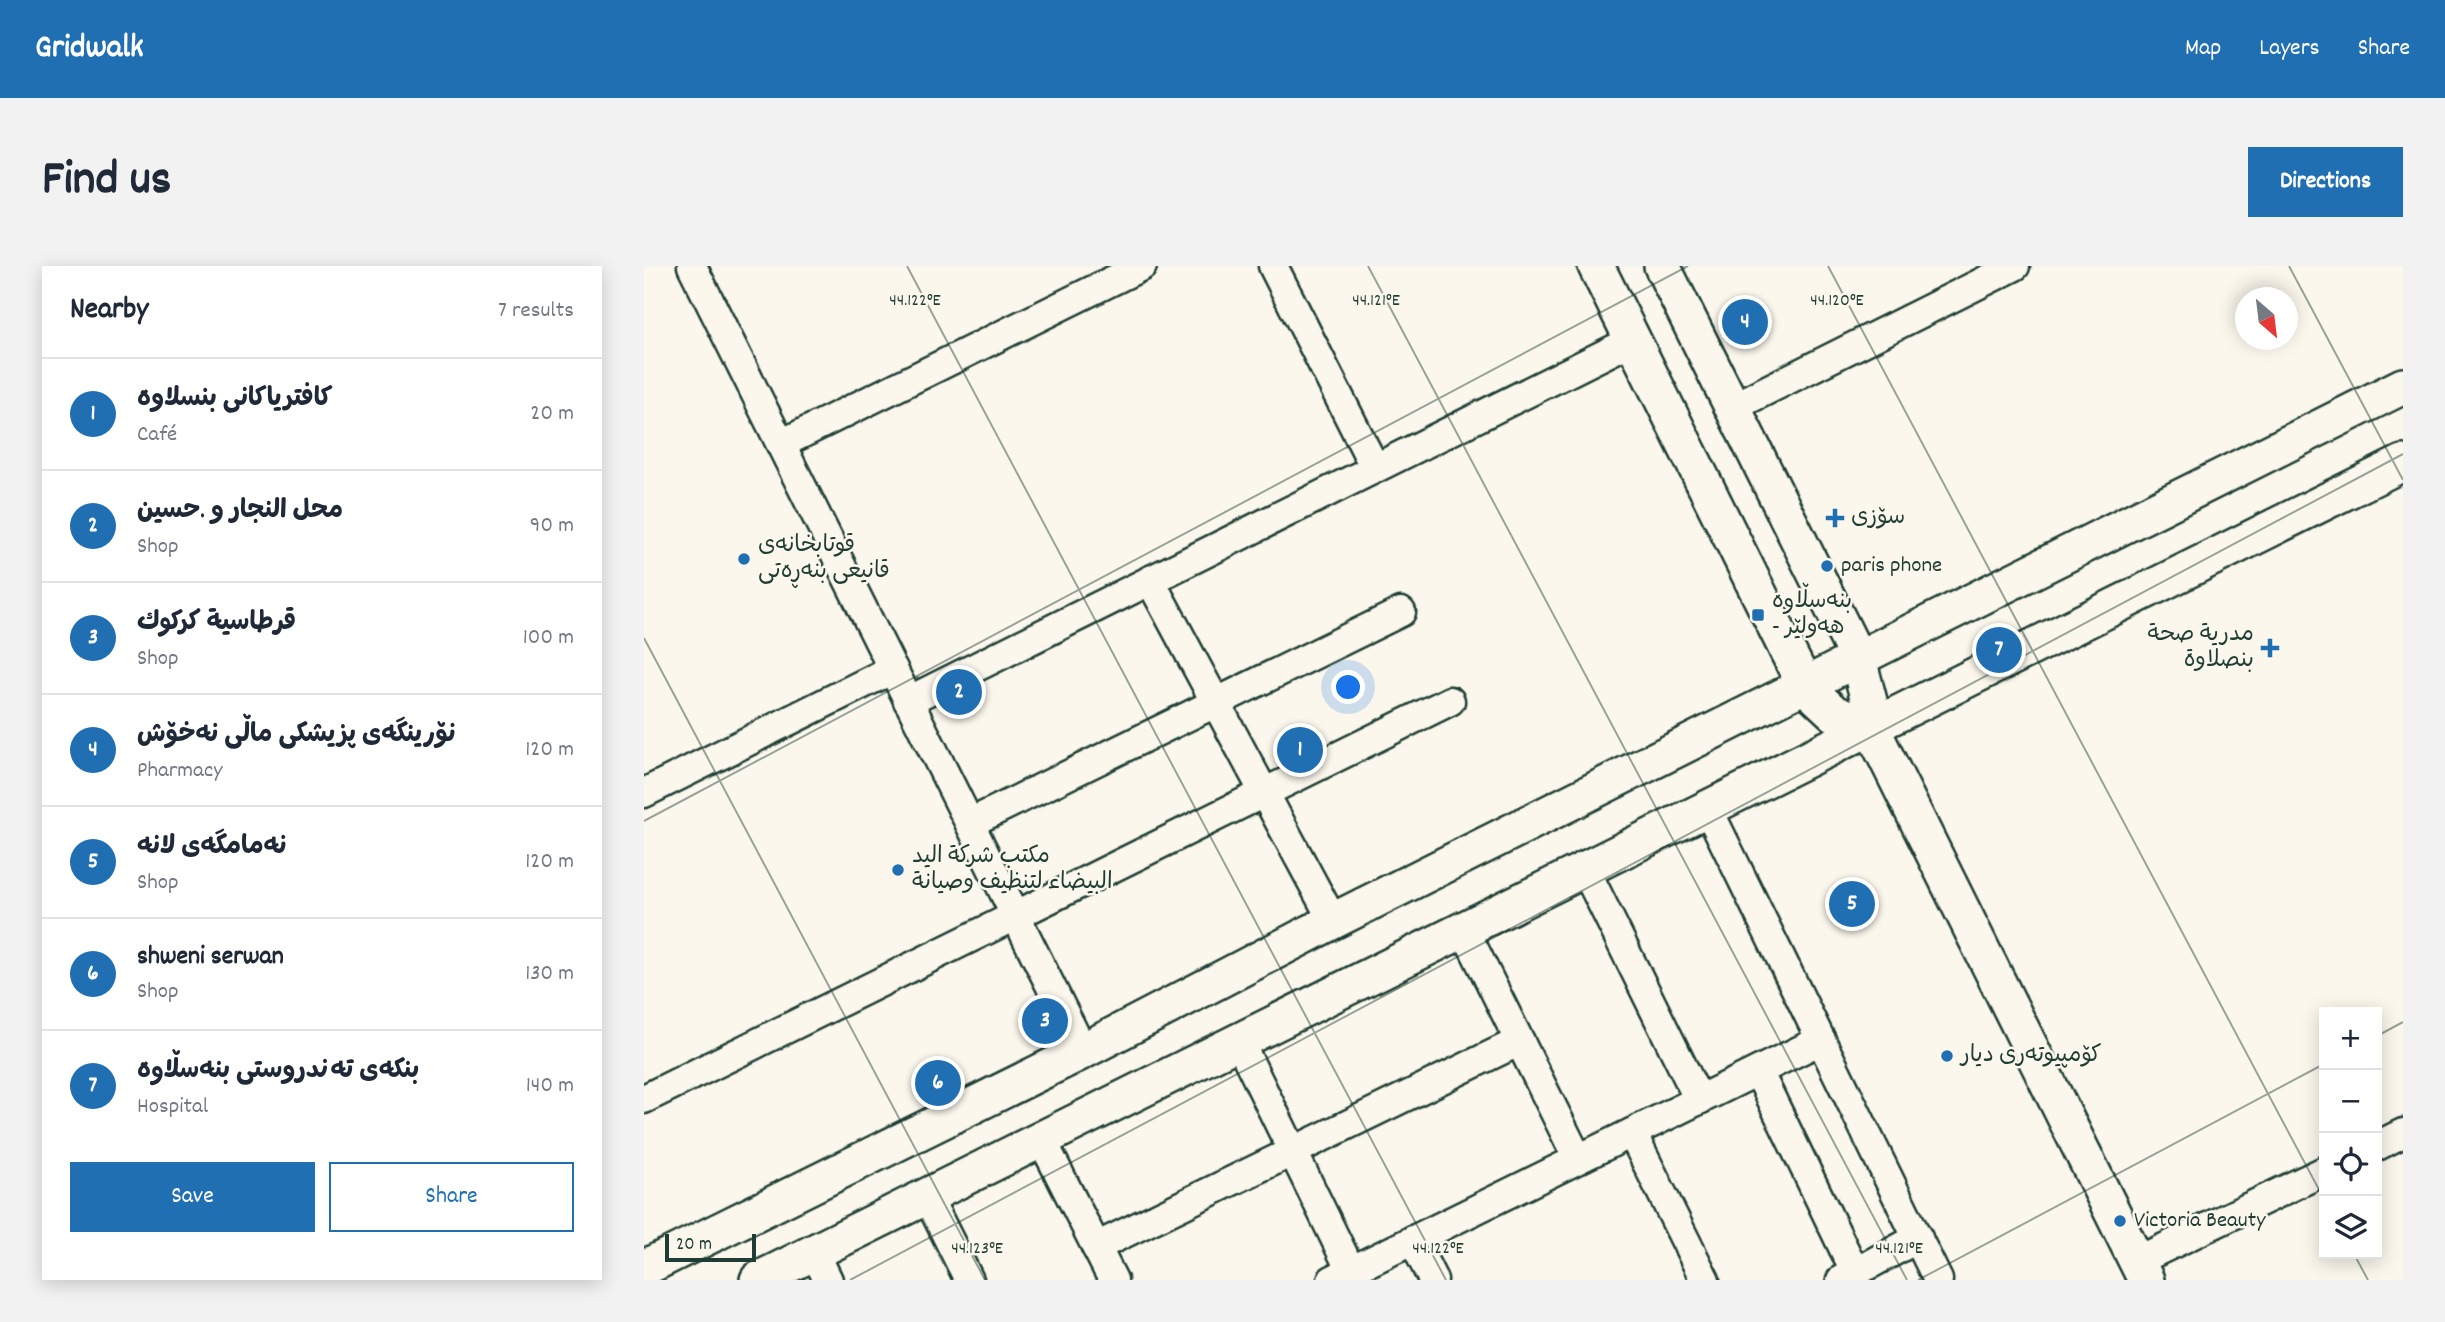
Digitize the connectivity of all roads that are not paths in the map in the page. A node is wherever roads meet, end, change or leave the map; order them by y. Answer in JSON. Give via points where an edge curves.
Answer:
{"nodes":[{"id":1,"x":692,"y":266,"type":"edge"},
{"id":2,"x":1142,"y":266,"type":"edge"},
{"id":3,"x":1273,"y":266,"type":"edge"},
{"id":4,"x":1596,"y":266,"type":"edge"},
{"id":5,"x":1662,"y":266,"type":"edge"},
{"id":6,"x":1997,"y":270,"type":"edge"},
{"id":7,"x":1633,"y":340,"type":"junction"},
{"id":8,"x":2403,"y":386,"type":"edge"},
{"id":9,"x":1732,"y":407,"type":"junction"},
{"id":10,"x":781,"y":444,"type":"junction"},
{"id":11,"x":2403,"y":463,"type":"edge"},
{"id":12,"x":1375,"y":468,"type":"junction"},
{"id":13,"x":1150,"y":580,"type":"junction"},
{"id":14,"x":1401,"y":612,"type":"dead end"},
{"id":15,"x":1858,"y":659,"type":"junction"},
{"id":16,"x":893,"y":668,"type":"junction"},
{"id":17,"x":1805,"y":685,"type":"junction"},
{"id":18,"x":908,"y":701,"type":"junction"},
{"id":19,"x":1450,"y":701,"type":"dead end"},
{"id":20,"x":1215,"y":705,"type":"junction"},
{"id":21,"x":1872,"y":729,"type":"junction"},
{"id":22,"x":1264,"y":791,"type":"junction"},
{"id":23,"x":644,"y":793,"type":"edge"},
{"id":24,"x":1708,"y":808,"type":"junction"},
{"id":25,"x":970,"y":823,"type":"junction"},
{"id":26,"x":1585,"y":869,"type":"junction"},
{"id":27,"x":1016,"y":917,"type":"junction"},
{"id":28,"x":1333,"y":921,"type":"junction"},
{"id":29,"x":1464,"y":929,"type":"junction"},
{"id":30,"x":1821,"y":1040,"type":"junction"},
{"id":31,"x":1239,"y":1041,"type":"junction"},
{"id":32,"x":1520,"y":1041,"type":"junction"},
{"id":33,"x":1083,"y":1051,"type":"junction"},
{"id":34,"x":1758,"y":1071,"type":"junction"},
{"id":35,"x":644,"y":1099,"type":"edge"},
{"id":36,"x":1699,"y":1100,"type":"junction"},
{"id":37,"x":1632,"y":1132,"type":"junction"},
{"id":38,"x":2403,"y":1133,"type":"edge"},
{"id":39,"x":1041,"y":1138,"type":"junction"},
{"id":40,"x":2382,"y":1144,"type":"edge"},
{"id":41,"x":1294,"y":1153,"type":"junction"},
{"id":42,"x":1578,"y":1159,"type":"junction"},
{"id":43,"x":2319,"y":1174,"type":"edge"},
{"id":44,"x":928,"y":1198,"type":"junction"},
{"id":45,"x":1918,"y":1238,"type":"junction"},
{"id":46,"x":1413,"y":1240,"type":"junction"},
{"id":47,"x":1096,"y":1247,"type":"junction"},
{"id":48,"x":821,"y":1266,"type":"edge"},
{"id":49,"x":644,"y":1268,"type":"edge"},
{"id":50,"x":2142,"y":1271,"type":"edge"},
{"id":51,"x":1342,"y":1275,"type":"edge"},
{"id":52,"x":1848,"y":1276,"type":"edge"},
{"id":53,"x":758,"y":1280,"type":"edge"},
{"id":54,"x":969,"y":1280,"type":"edge"},
{"id":55,"x":1113,"y":1280,"type":"edge"},
{"id":56,"x":1433,"y":1280,"type":"edge"},
{"id":57,"x":1705,"y":1280,"type":"edge"},
{"id":58,"x":1938,"y":1280,"type":"edge"}],
"edges":[{"from":1,"to":10,"type":"street"},
{"from":2,"to":10,"type":"street"},
{"from":3,"to":12,"type":"street"},
{"from":4,"to":7,"type":"street"},
{"from":5,"to":9,"type":"street"},
{"from":6,"to":9,"type":"street"},
{"from":7,"to":12,"type":"street"},
{"from":7,"to":17,"type":"street"},
{"from":8,"to":15,"type":"street"},
{"from":9,"to":15,"type":"street"},
{"from":10,"to":16,"type":"street"},
{"from":11,"to":21,"type":"street"},
{"from":12,"to":13,"type":"street"},
{"from":13,"to":18,"type":"street"},
{"from":13,"to":20,"type":"street"},
{"from":14,"to":20,"type":"street"},
{"from":15,"to":17,"type":"street"},
{"from":15,"to":21,"type":"street"},
{"from":16,"to":18,"type":"street"},
{"from":16,"to":23,"type":"street"},
{"from":17,"to":21,"type":"street","via":[[1835,713]]},
{"from":17,"to":28,"type":"street"},
{"from":18,"to":25,"type":"street"},
{"from":19,"to":22,"type":"street"},
{"from":20,"to":22,"type":"street"},
{"from":20,"to":25,"type":"street"},
{"from":21,"to":24,"type":"street"},
{"from":21,"to":50,"type":"street"},
{"from":22,"to":27,"type":"street"},
{"from":22,"to":28,"type":"street"},
{"from":24,"to":26,"type":"street"},
{"from":24,"to":30,"type":"street"},
{"from":25,"to":27,"type":"street"},
{"from":26,"to":29,"type":"street"},
{"from":26,"to":36,"type":"street"},
{"from":27,"to":33,"type":"street"},
{"from":27,"to":35,"type":"street"},
{"from":28,"to":33,"type":"street"},
{"from":29,"to":31,"type":"street"},
{"from":29,"to":32,"type":"street"},
{"from":30,"to":34,"type":"street"},
{"from":30,"to":45,"type":"street"},
{"from":31,"to":39,"type":"street"},
{"from":31,"to":41,"type":"street"},
{"from":32,"to":41,"type":"street"},
{"from":32,"to":42,"type":"street"},
{"from":33,"to":49,"type":"street"},
{"from":34,"to":36,"type":"street"},
{"from":34,"to":52,"type":"street"},
{"from":36,"to":37,"type":"street"},
{"from":37,"to":42,"type":"street"},
{"from":37,"to":57,"type":"street"},
{"from":38,"to":40,"type":"street"},
{"from":39,"to":44,"type":"street"},
{"from":39,"to":47,"type":"street"},
{"from":41,"to":47,"type":"street"},
{"from":41,"to":51,"type":"street"},
{"from":42,"to":46,"type":"street"},
{"from":43,"to":50,"type":"street"},
{"from":44,"to":48,"type":"street"},
{"from":44,"to":54,"type":"street"},
{"from":45,"to":52,"type":"street"},
{"from":45,"to":58,"type":"street"},
{"from":46,"to":51,"type":"street"},
{"from":46,"to":56,"type":"street"},
{"from":47,"to":55,"type":"street"},
{"from":48,"to":53,"type":"street"}]}
